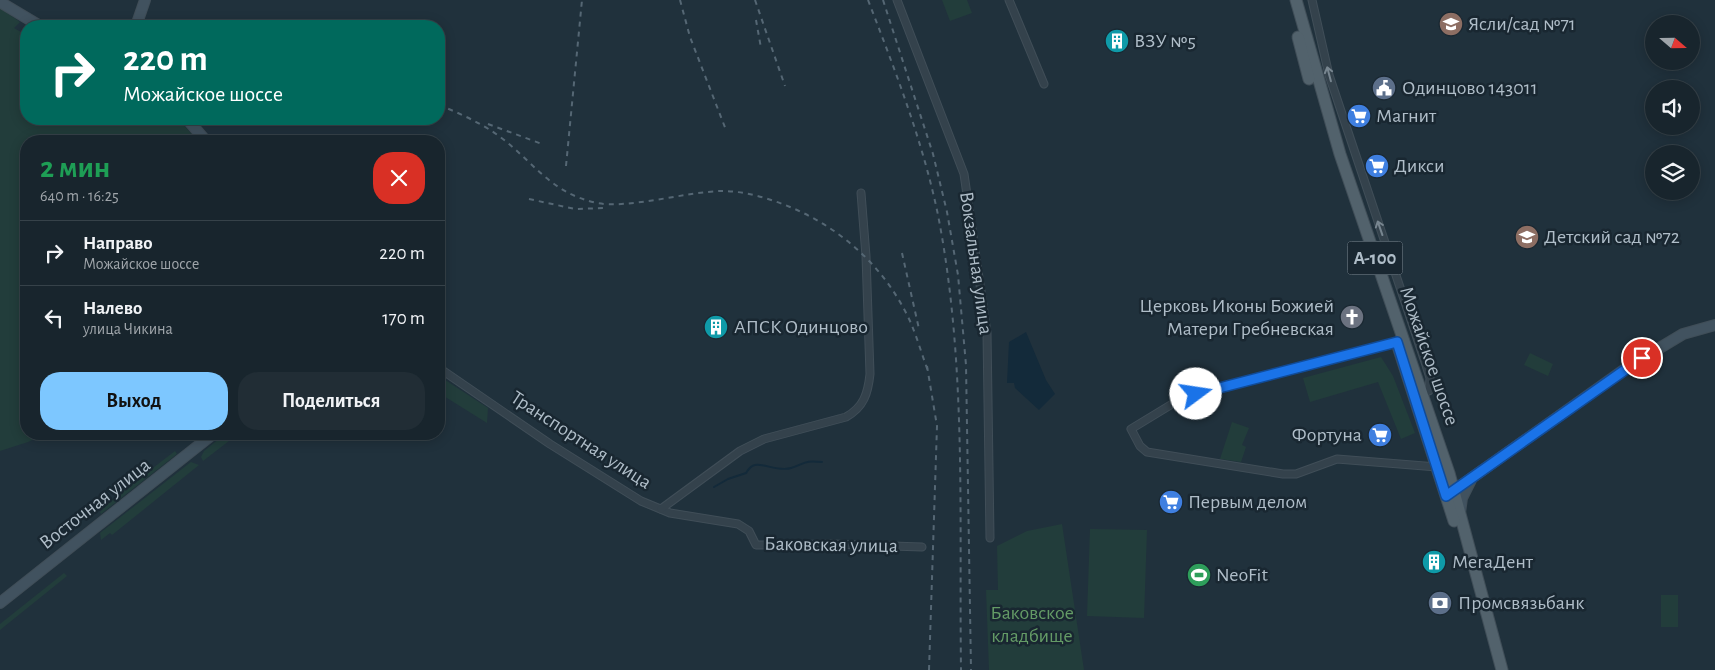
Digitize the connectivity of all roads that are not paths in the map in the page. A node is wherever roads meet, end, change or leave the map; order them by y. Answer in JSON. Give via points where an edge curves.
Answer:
{"nodes":[{"id":1,"x":145,"y":0,"type":"edge"},
{"id":2,"x":897,"y":0,"type":"edge"},
{"id":3,"x":1009,"y":0,"type":"edge"},
{"id":4,"x":1289,"y":0,"type":"edge"},
{"id":5,"x":1296,"y":0,"type":"edge"},
{"id":6,"x":1312,"y":0,"type":"edge"},
{"id":7,"x":0,"y":2,"type":"edge"},
{"id":8,"x":30,"y":20,"type":"edge"},
{"id":9,"x":138,"y":20,"type":"edge"},
{"id":10,"x":1044,"y":84,"type":"dead end"},
{"id":11,"x":192,"y":125,"type":"edge"},
{"id":12,"x":201,"y":135,"type":"edge"},
{"id":13,"x":862,"y":193,"type":"dead end"},
{"id":14,"x":1715,"y":325,"type":"edge"},
{"id":15,"x":1397,"y":342,"type":"junction"},
{"id":16,"x":445,"y":372,"type":"edge"},
{"id":17,"x":1426,"y":392,"type":"junction"},
{"id":18,"x":205,"y":440,"type":"edge"},
{"id":19,"x":1437,"y":467,"type":"junction"},
{"id":20,"x":1471,"y":479,"type":"junction"},
{"id":21,"x":1450,"y":493,"type":"junction"},
{"id":22,"x":661,"y":509,"type":"junction"},
{"id":23,"x":1460,"y":514,"type":"junction"},
{"id":24,"x":990,"y":538,"type":"dead end"},
{"id":25,"x":922,"y":547,"type":"dead end"},
{"id":26,"x":0,"y":603,"type":"edge"},
{"id":27,"x":1494,"y":670,"type":"edge"},
{"id":28,"x":1502,"y":670,"type":"edge"}],
"edges":[{"from":1,"to":9,"type":"street"},
{"from":2,"to":24,"type":"street","name":"Вокзальная улица","via":[[964,174],[987,333]]},
{"from":3,"to":10,"type":"street"},
{"from":4,"to":15,"type":"main road","name":"Можайское шоссе","number":"А-100","via":[[1314,98]]},
{"from":5,"to":17,"type":"main road","name":"Можайское шоссе","number":"А-100","via":[[1340,154]]},
{"from":17,"to":6,"type":"street","one_way":true,"via":[[1430,378],[1329,75]]},
{"from":7,"to":8,"type":"street"},
{"from":11,"to":12,"type":"street"},
{"from":13,"to":22,"type":"street","name":"Транспортная улица","via":[[870,374],[868,391],[858,410],[846,417],[764,439],[740,451]]},
{"from":14,"to":20,"type":"street","via":[[1683,334],[1624,369]]},
{"from":15,"to":19,"type":"main road","name":"Можайское шоссе","number":"А-100"},
{"from":15,"to":19,"type":"street","via":[[1182,398],[1131,429],[1147,452],[1283,474],[1296,474],[1337,459]]},
{"from":16,"to":22,"type":"street","name":"Транспортная улица","via":[[615,486]]},
{"from":17,"to":21,"type":"main road","name":"Можайское шоссе","number":"А-100"},
{"from":18,"to":26,"type":"street","name":"Восточная улица"},
{"from":19,"to":21,"type":"main road","name":"Можайское шоссе","number":"А-100"},
{"from":20,"to":21,"type":"street"},
{"from":20,"to":23,"type":"street","via":[[1462,498]]},
{"from":21,"to":23,"type":"main road","name":"Можайское шоссе","number":"А-100"},
{"from":21,"to":27,"type":"main road","name":"Можайское шоссе","number":"А-100"},
{"from":22,"to":25,"type":"street","name":"Баковская улица","via":[[738,524],[749,531],[759,546]]},
{"from":23,"to":28,"type":"main road","name":"Можайское шоссе","number":"А-100"}]}
